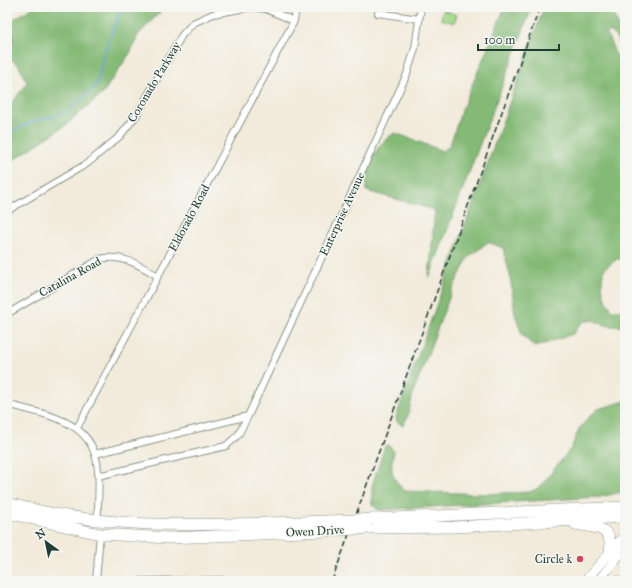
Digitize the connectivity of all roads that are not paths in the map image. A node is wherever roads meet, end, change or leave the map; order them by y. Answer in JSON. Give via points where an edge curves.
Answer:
{"nodes":[{"id":1,"x":246,"y":7,"type":"edge"},
{"id":2,"x":296,"y":7,"type":"edge"},
{"id":3,"x":421,"y":7,"type":"edge"},
{"id":4,"x":378,"y":13,"type":"dead end"},
{"id":5,"x":419,"y":19,"type":"junction"},
{"id":6,"x":294,"y":21,"type":"junction"},
{"id":7,"x":7,"y":35,"type":"edge"},
{"id":8,"x":7,"y":44,"type":"edge"},
{"id":9,"x":7,"y":212,"type":"edge"},
{"id":10,"x":158,"y":276,"type":"junction"},
{"id":11,"x":7,"y":314,"type":"edge"},
{"id":12,"x":7,"y":404,"type":"edge"},
{"id":13,"x":248,"y":416,"type":"junction"},
{"id":14,"x":77,"y":428,"type":"junction"},
{"id":15,"x":96,"y":454,"type":"junction"},
{"id":16,"x":98,"y":476,"type":"junction"},
{"id":17,"x":7,"y":503,"type":"edge"},
{"id":18,"x":625,"y":506,"type":"edge"},
{"id":19,"x":7,"y":513,"type":"edge"},
{"id":20,"x":625,"y":517,"type":"edge"},
{"id":21,"x":36,"y":520,"type":"junction"},
{"id":22,"x":98,"y":520,"type":"junction"},
{"id":23,"x":556,"y":520,"type":"junction"},
{"id":24,"x":371,"y":524,"type":"junction"},
{"id":25,"x":166,"y":525,"type":"junction"},
{"id":26,"x":328,"y":526,"type":"junction"},
{"id":27,"x":100,"y":534,"type":"junction"},
{"id":28,"x":625,"y":535,"type":"edge"},
{"id":29,"x":625,"y":548,"type":"edge"},
{"id":30,"x":610,"y":552,"type":"junction"},
{"id":31,"x":223,"y":580,"type":"dead end"},
{"id":32,"x":96,"y":581,"type":"edge"},
{"id":33,"x":140,"y":581,"type":"edge"},
{"id":34,"x":585,"y":581,"type":"edge"},
{"id":35,"x":598,"y":581,"type":"edge"}],
"edges":[{"from":1,"to":6,"type":"street","name":"Coronado Parkway","via":[[266,9]]},
{"from":1,"to":9,"type":"street","name":"Coronado Parkway","via":[[207,15],[193,23],[182,35],[136,116],[120,136],[88,163]]},
{"from":2,"to":6,"type":"street","name":"Eldorado Road"},
{"from":3,"to":5,"type":"street","name":"Enterprise Avenue"},
{"from":4,"to":5,"type":"street"},
{"from":5,"to":13,"type":"street","name":"Enterprise Avenue","via":[[415,48],[407,74]]},
{"from":6,"to":10,"type":"street","name":"Eldorado Road"},
{"from":7,"to":8,"type":"street"},
{"from":10,"to":11,"type":"street","name":"Catalina Road","via":[[122,258],[100,259]]},
{"from":10,"to":14,"type":"street","name":"Eldorado Road"},
{"from":12,"to":14,"type":"street","via":[[64,421]]},
{"from":13,"to":15,"type":"street"},
{"from":13,"to":16,"type":"street","name":"Enterprise Avenue","via":[[238,436],[226,446]]},
{"from":14,"to":15,"type":"street","via":[[87,438]]},
{"from":15,"to":16,"type":"street"},
{"from":16,"to":22,"type":"street"},
{"from":17,"to":22,"type":"highway","name":"Owen Drive","via":[[52,514]]},
{"from":18,"to":24,"type":"highway","name":"Owen Drive"},
{"from":19,"to":21,"type":"highway","name":"Owen Drive"},
{"from":20,"to":23,"type":"highway","name":"Owen Drive"},
{"from":21,"to":22,"type":"highway","via":[[43,516],[88,525],[94,525]]},
{"from":21,"to":27,"type":"highway","name":"Owen Drive"},
{"from":22,"to":25,"type":"highway","name":"Owen Drive"},
{"from":23,"to":24,"type":"highway","name":"Owen Drive","via":[[455,527]]},
{"from":23,"to":30,"type":"highway","via":[[607,532],[611,540]]},
{"from":24,"to":26,"type":"highway","name":"Owen Drive","bridge":true},
{"from":25,"to":26,"type":"highway","name":"Owen Drive"},
{"from":25,"to":27,"type":"highway","via":[[155,530],[102,527]]},
{"from":26,"to":27,"type":"highway","name":"Owen Drive","via":[[169,538]]},
{"from":27,"to":32,"type":"street"},
{"from":28,"to":30,"type":"main road"},
{"from":29,"to":35,"type":"main road"},
{"from":30,"to":34,"type":"main road"},
{"from":31,"to":33,"type":"street"}]}
